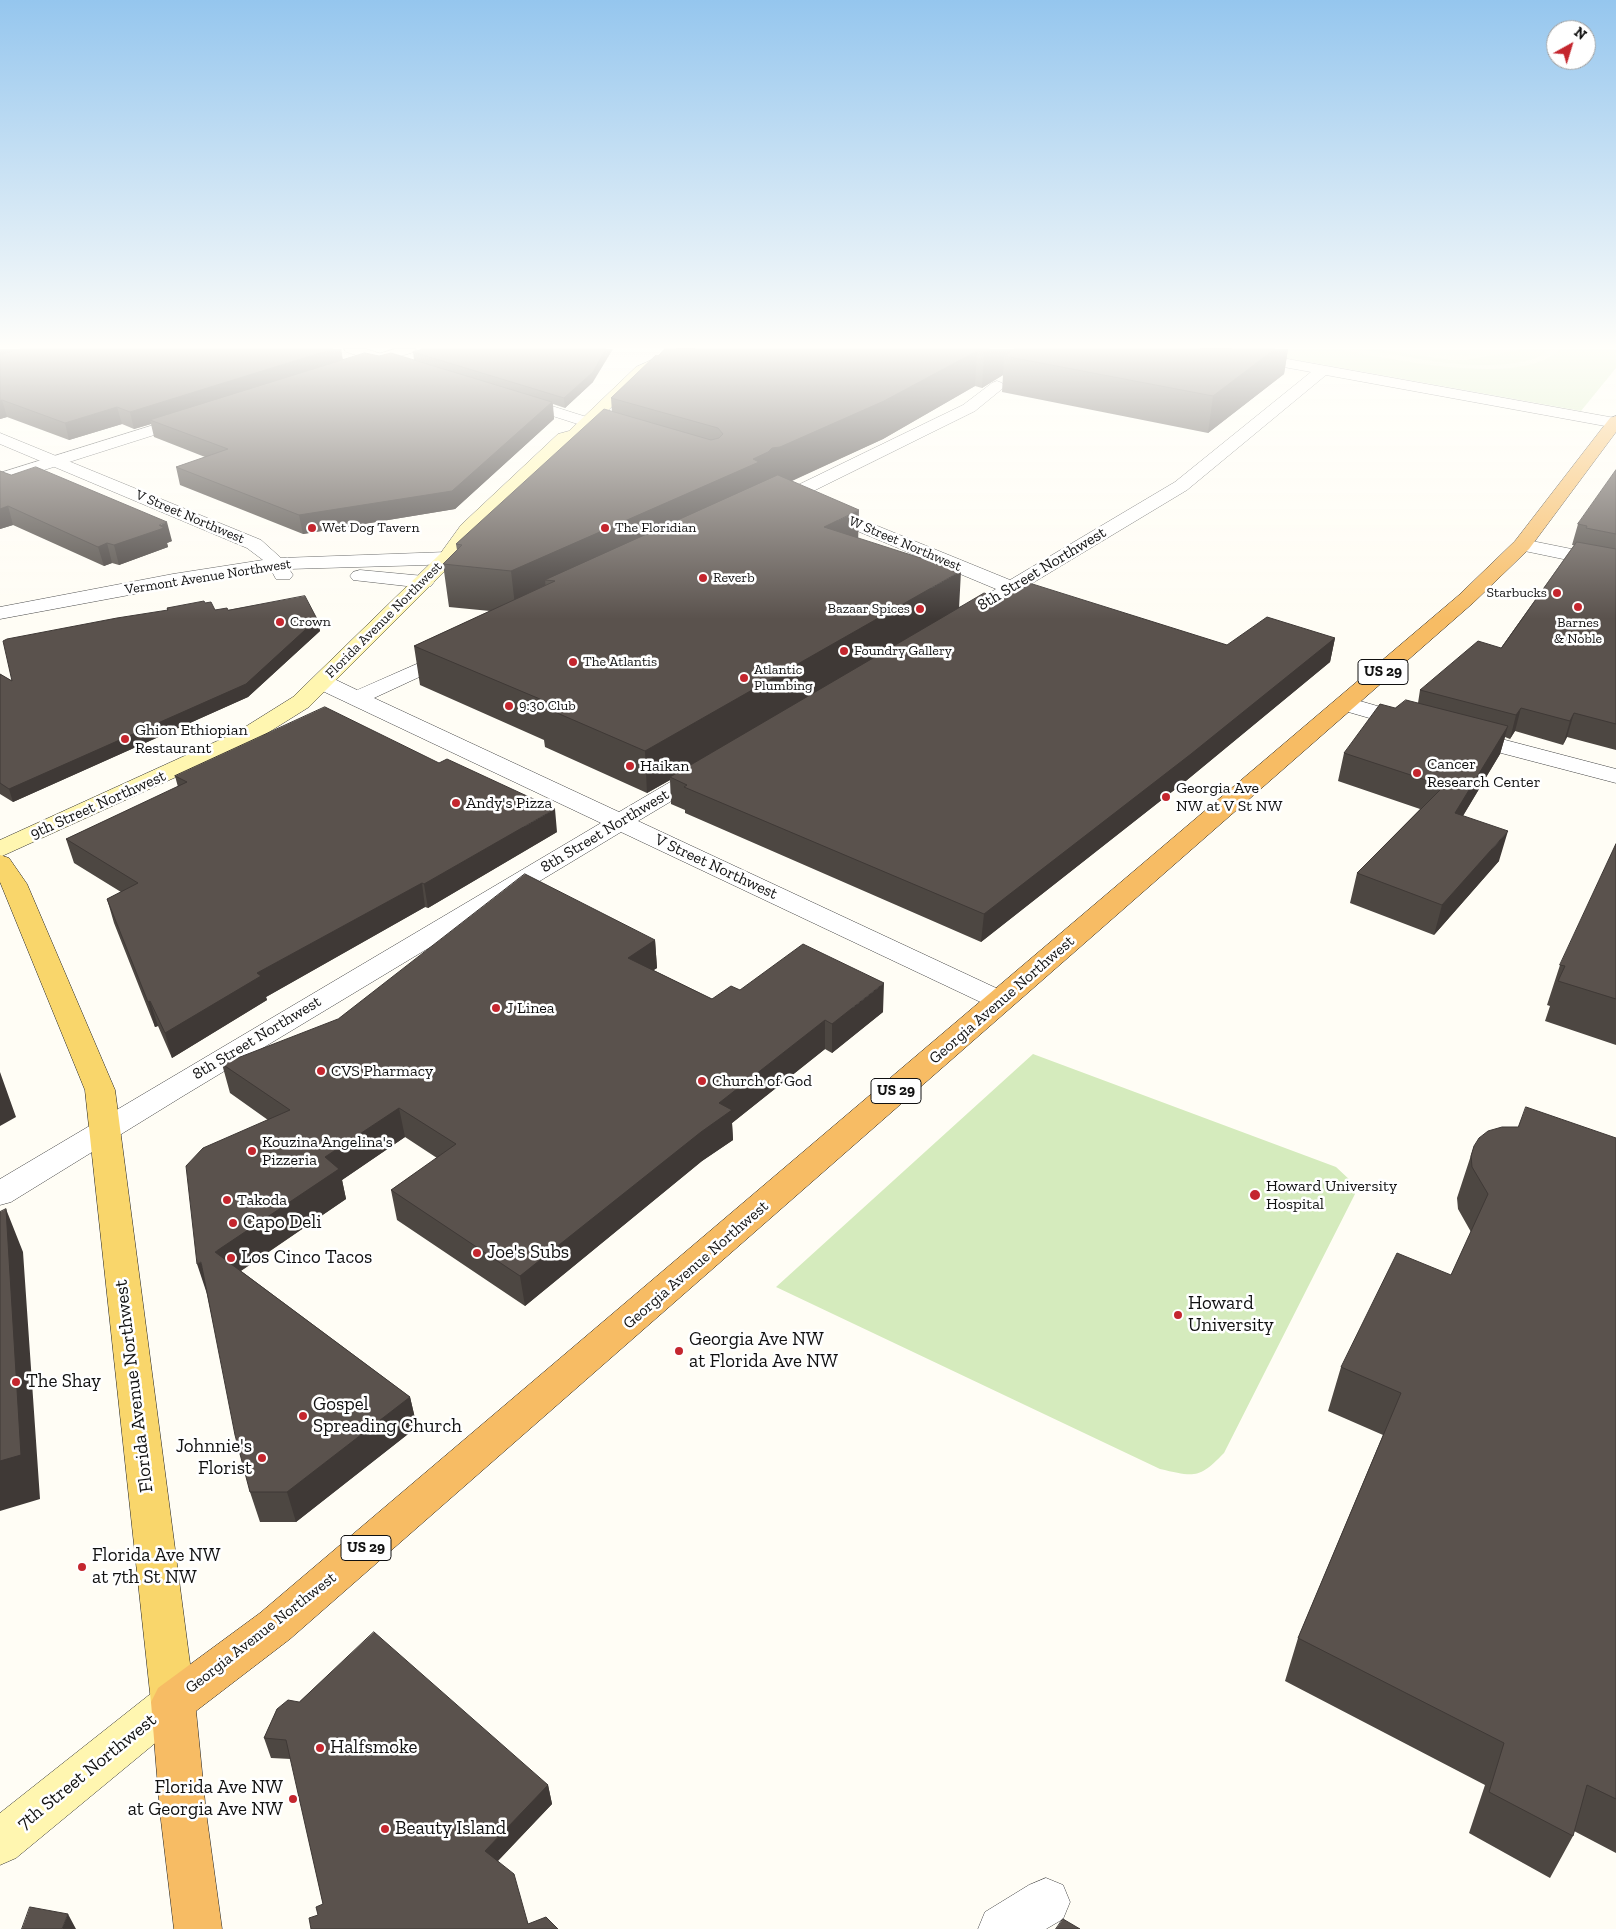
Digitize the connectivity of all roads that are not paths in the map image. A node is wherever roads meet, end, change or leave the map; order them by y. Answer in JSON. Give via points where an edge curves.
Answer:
{"nodes":[{"id":1,"x":2,"y":439,"type":"edge"},
{"id":2,"x":126,"y":439,"type":"edge"},
{"id":3,"x":562,"y":439,"type":"edge"},
{"id":4,"x":900,"y":439,"type":"edge"},
{"id":5,"x":1239,"y":439,"type":"edge"},
{"id":6,"x":1602,"y":439,"type":"edge"},
{"id":7,"x":56,"y":461,"type":"junction"},
{"id":8,"x":0,"y":479,"type":"edge"},
{"id":9,"x":781,"y":493,"type":"junction"},
{"id":10,"x":757,"y":512,"type":"edge"},
{"id":11,"x":489,"y":532,"type":"edge"},
{"id":12,"x":1522,"y":545,"type":"junction"},
{"id":13,"x":447,"y":558,"type":"junction"},
{"id":14,"x":1616,"y":564,"type":"edge"},
{"id":15,"x":281,"y":571,"type":"junction"},
{"id":16,"x":424,"y":582,"type":"junction"},
{"id":17,"x":1011,"y":588,"type":"junction"},
{"id":18,"x":0,"y":613,"type":"edge"},
{"id":19,"x":947,"y":626,"type":"edge"},
{"id":20,"x":0,"y":627,"type":"edge"},
{"id":21,"x":470,"y":646,"type":"edge"},
{"id":22,"x":322,"y":682,"type":"junction"},
{"id":23,"x":357,"y":698,"type":"junction"},
{"id":24,"x":1346,"y":704,"type":"junction"},
{"id":25,"x":719,"y":763,"type":"edge"},
{"id":26,"x":1616,"y":776,"type":"edge"},
{"id":27,"x":620,"y":822,"type":"junction"},
{"id":28,"x":0,"y":849,"type":"edge"},
{"id":29,"x":0,"y":863,"type":"edge"},
{"id":30,"x":1001,"y":1001,"type":"junction"},
{"id":31,"x":106,"y":1130,"type":"junction"},
{"id":32,"x":0,"y":1194,"type":"edge"},
{"id":33,"x":173,"y":1702,"type":"junction"},
{"id":34,"x":0,"y":1842,"type":"edge"},
{"id":35,"x":1046,"y":1902,"type":"dead end"},
{"id":36,"x":198,"y":1929,"type":"edge"},
{"id":37,"x":1002,"y":1929,"type":"edge"}],
"edges":[{"from":1,"to":7,"type":"street","name":"V Street Northwest"},
{"from":2,"to":7,"type":"street"},
{"from":3,"to":13,"type":"main road","name":"Florida Avenue Northwest","via":[[468,529]]},
{"from":4,"to":9,"type":"street"},
{"from":5,"to":17,"type":"street","name":"8th Street Northwest","via":[[1182,486]]},
{"from":6,"to":12,"type":"highway","name":"Georgia Avenue Northwest","number":"US 29"},
{"from":7,"to":8,"type":"street"},
{"from":7,"to":15,"type":"street","name":"V Street Northwest","via":[[254,544],[265,551]]},
{"from":9,"to":10,"type":"street"},
{"from":9,"to":17,"type":"street","name":"W Street Northwest"},
{"from":11,"to":13,"type":"main road","name":"Florida Avenue Northwest"},
{"from":12,"to":14,"type":"street"},
{"from":12,"to":24,"type":"highway","name":"Georgia Avenue Northwest","number":"US 29","via":[[1473,593]]},
{"from":13,"to":15,"type":"street","name":"Vermont Avenue Northwest","via":[[421,561],[327,560]]},
{"from":13,"to":16,"type":"main road","name":"Florida Avenue Northwest"},
{"from":15,"to":16,"type":"street","name":"Vermont Avenue Northwest"},
{"from":15,"to":18,"type":"street","name":"Vermont Avenue Northwest"},
{"from":15,"to":20,"type":"street","name":"Vermont Avenue Northwest","via":[[218,587]]},
{"from":16,"to":22,"type":"main road","name":"Florida Avenue Northwest"},
{"from":17,"to":19,"type":"street","name":"8th Street Northwest"},
{"from":21,"to":23,"type":"street"},
{"from":22,"to":23,"type":"street","name":"V Street Northwest"},
{"from":22,"to":28,"type":"main road","name":"9th Street Northwest","via":[[289,711],[245,737]]},
{"from":23,"to":27,"type":"street","name":"V Street Northwest"},
{"from":24,"to":26,"type":"street"},
{"from":24,"to":30,"type":"highway","name":"Georgia Avenue Northwest","number":"US 29"},
{"from":25,"to":27,"type":"street","name":"8th Street Northwest"},
{"from":27,"to":30,"type":"street","name":"V Street Northwest"},
{"from":27,"to":31,"type":"street","name":"8th Street Northwest"},
{"from":29,"to":31,"type":"main road","name":"Florida Avenue Northwest","via":[[14,884],[95,1074]]},
{"from":30,"to":33,"type":"highway","name":"Georgia Avenue Northwest","number":"US 29","via":[[275,1626]]},
{"from":31,"to":32,"type":"street","name":"8th Street Northwest"},
{"from":31,"to":33,"type":"main road","name":"Florida Avenue Northwest"},
{"from":33,"to":34,"type":"main road","name":"7th Street Northwest"},
{"from":33,"to":36,"type":"highway","name":"Florida Avenue Northwest"},
{"from":35,"to":37,"type":"street"}]}
